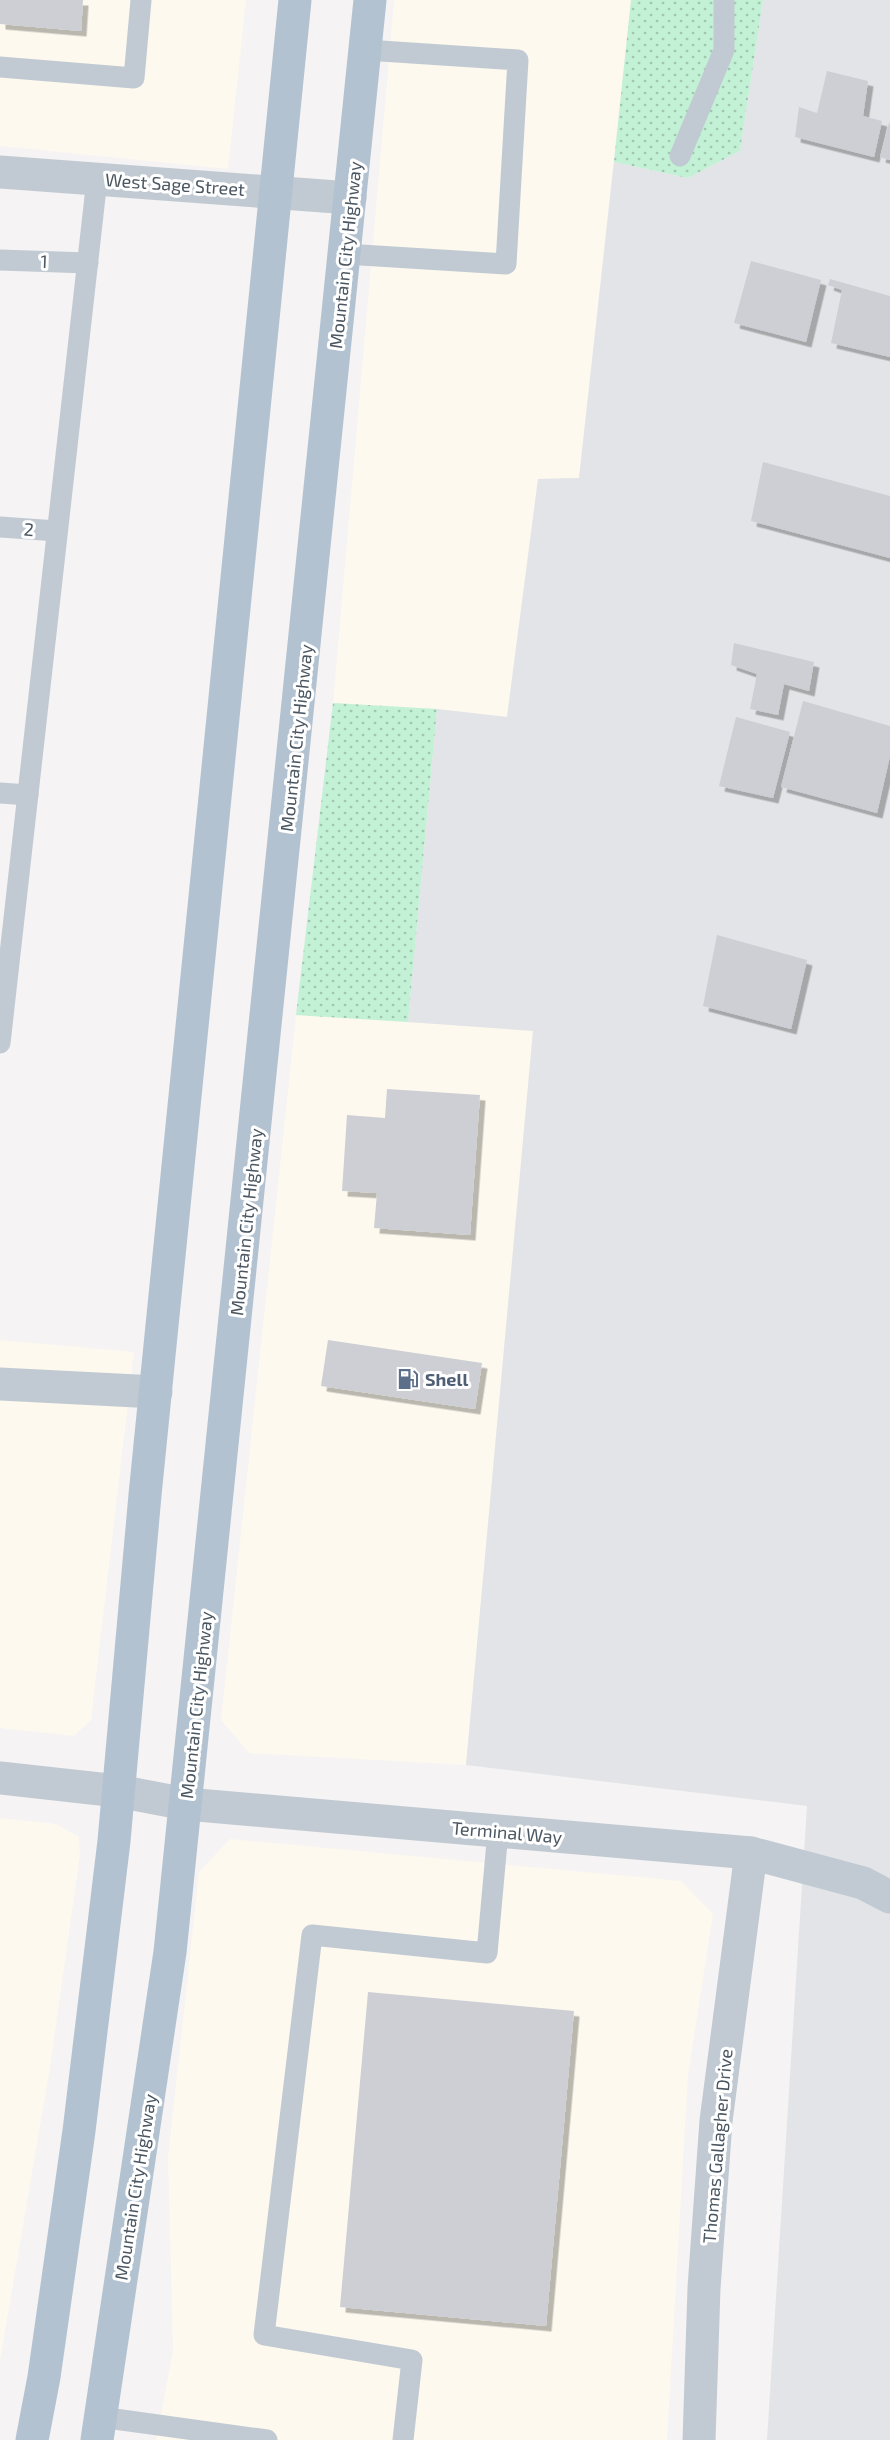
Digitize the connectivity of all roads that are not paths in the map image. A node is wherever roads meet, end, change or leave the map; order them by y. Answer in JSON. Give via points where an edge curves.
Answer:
{"nodes":[{"id":1,"x":141,"y":0,"type":"edge"},
{"id":2,"x":295,"y":0,"type":"edge"},
{"id":3,"x":370,"y":0,"type":"edge"},
{"id":4,"x":724,"y":0,"type":"edge"},
{"id":5,"x":366,"y":50,"type":"junction"},
{"id":6,"x":0,"y":67,"type":"edge"},
{"id":7,"x":680,"y":156,"type":"dead end"},
{"id":8,"x":0,"y":172,"type":"edge"},
{"id":9,"x":97,"y":179,"type":"junction"},
{"id":10,"x":276,"y":191,"type":"junction"},
{"id":11,"x":351,"y":198,"type":"junction"},
{"id":12,"x":345,"y":254,"type":"junction"},
{"id":13,"x":0,"y":260,"type":"edge"},
{"id":14,"x":88,"y":263,"type":"junction"},
{"id":15,"x":0,"y":527,"type":"edge"},
{"id":16,"x":57,"y":531,"type":"junction"},
{"id":17,"x":0,"y":793,"type":"edge"},
{"id":18,"x":28,"y":795,"type":"junction"},
{"id":19,"x":0,"y":1043,"type":"edge"},
{"id":20,"x":0,"y":1384,"type":"edge"},
{"id":21,"x":156,"y":1392,"type":"junction"},
{"id":22,"x":0,"y":1778,"type":"edge"},
{"id":23,"x":118,"y":1791,"type":"junction"},
{"id":24,"x":186,"y":1804,"type":"junction"},
{"id":25,"x":498,"y":1831,"type":"junction"},
{"id":26,"x":751,"y":1853,"type":"junction"},
{"id":27,"x":890,"y":1897,"type":"edge"},
{"id":28,"x":98,"y":2428,"type":"edge"},
{"id":29,"x":32,"y":2440,"type":"edge"},
{"id":30,"x":267,"y":2440,"type":"edge"},
{"id":31,"x":403,"y":2440,"type":"edge"},
{"id":32,"x":699,"y":2440,"type":"edge"}],
"edges":[{"from":1,"to":6,"type":"lane","via":[[134,78]]},
{"from":2,"to":10,"type":"main road"},
{"from":3,"to":5,"type":"main road","name":"Mountain City Highway"},
{"from":4,"to":7,"type":"lane","via":[[724,50]]},
{"from":5,"to":11,"type":"main road","name":"Mountain City Highway"},
{"from":5,"to":12,"type":"lane","via":[[518,60],[506,264]]},
{"from":8,"to":9,"type":"street","name":"West Sage Street"},
{"from":9,"to":10,"type":"street","name":"West Sage Street"},
{"from":9,"to":14,"type":"lane"},
{"from":10,"to":11,"type":"street","name":"West Sage Street"},
{"from":10,"to":21,"type":"main road"},
{"from":11,"to":12,"type":"main road","name":"Mountain City Highway"},
{"from":12,"to":24,"type":"main road","name":"Mountain City Highway"},
{"from":13,"to":14,"type":"lane","name":"1"},
{"from":14,"to":16,"type":"lane"},
{"from":15,"to":16,"type":"lane","name":"2"},
{"from":16,"to":18,"type":"lane"},
{"from":17,"to":18,"type":"lane"},
{"from":18,"to":19,"type":"lane"},
{"from":20,"to":21,"type":"street"},
{"from":21,"to":23,"type":"main road"},
{"from":22,"to":23,"type":"street","name":"Terminal Way"},
{"from":23,"to":24,"type":"street","name":"Terminal Way"},
{"from":23,"to":29,"type":"main road","via":[[79,2131]]},
{"from":24,"to":25,"type":"street","name":"Terminal Way"},
{"from":24,"to":28,"type":"main road","name":"Mountain City Highway","via":[[170,1952]]},
{"from":25,"to":26,"type":"street","name":"Terminal Way"},
{"from":25,"to":31,"type":"lane","via":[[487,1953],[312,1935],[264,2335],[412,2360]]},
{"from":26,"to":27,"type":"street","name":"Terminal Way","via":[[863,1883]]},
{"from":26,"to":32,"type":"street","name":"Thomas Gallagher Drive","via":[[716,2121],[704,2288]]},
{"from":28,"to":30,"type":"lane"}]}
